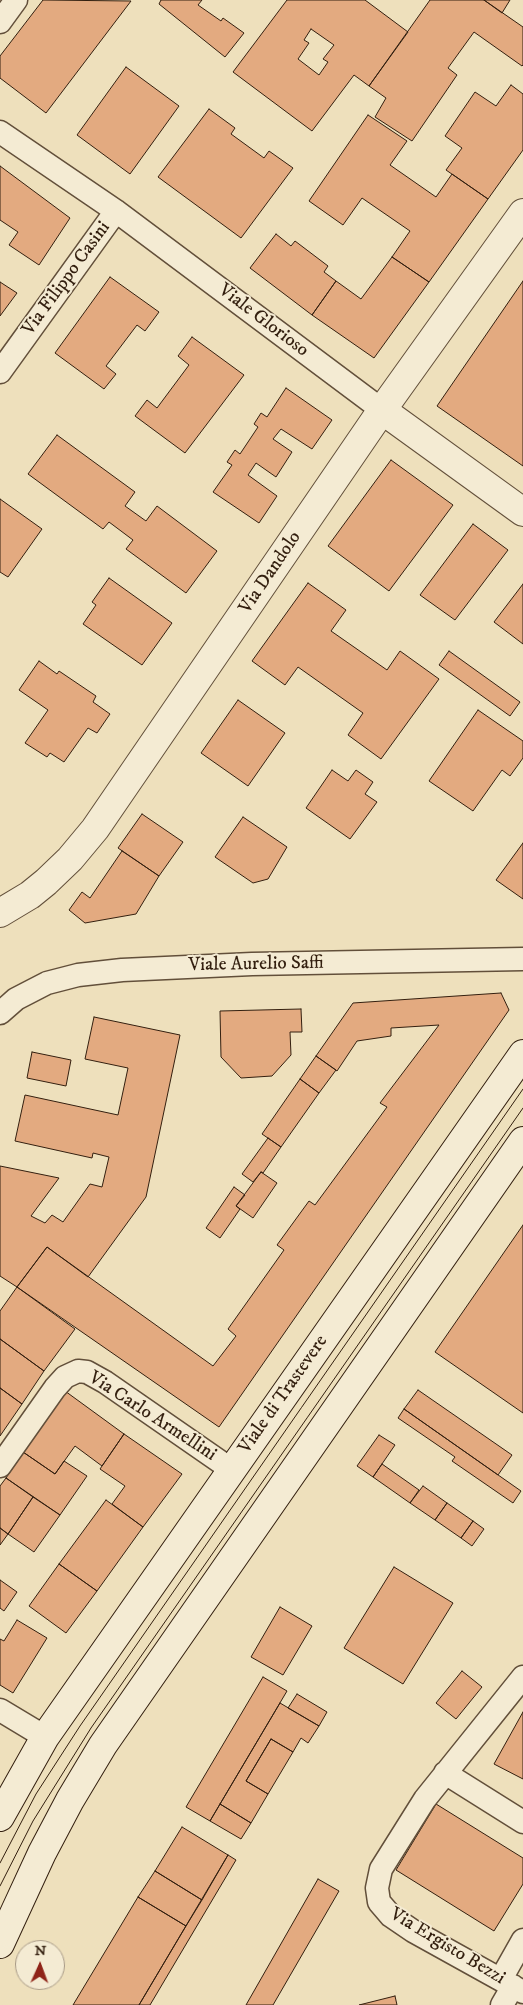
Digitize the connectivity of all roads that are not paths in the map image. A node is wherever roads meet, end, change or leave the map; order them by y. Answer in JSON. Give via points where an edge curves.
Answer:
{"nodes":[{"id":1,"x":16,"y":0,"type":"edge"},
{"id":2,"x":0,"y":22,"type":"edge"},
{"id":3,"x":0,"y":132,"type":"edge"},
{"id":4,"x":116,"y":211,"type":"junction"},
{"id":5,"x":523,"y":214,"type":"edge"},
{"id":6,"x":0,"y":372,"type":"edge"},
{"id":7,"x":382,"y":410,"type":"junction"},
{"id":8,"x":523,"y":512,"type":"edge"},
{"id":9,"x":0,"y":912,"type":"edge"},
{"id":10,"x":523,"y":959,"type":"edge"},
{"id":11,"x":0,"y":1013,"type":"edge"},
{"id":12,"x":523,"y":1054,"type":"edge"},
{"id":13,"x":523,"y":1141,"type":"edge"},
{"id":14,"x":0,"y":1466,"type":"edge"},
{"id":15,"x":232,"y":1470,"type":"junction"},
{"id":16,"x":523,"y":1677,"type":"edge"},
{"id":17,"x":0,"y":1710,"type":"edge"},
{"id":18,"x":45,"y":1737,"type":"junction"},
{"id":19,"x":445,"y":1773,"type":"junction"},
{"id":20,"x":0,"y":1817,"type":"edge"},
{"id":21,"x":523,"y":1822,"type":"edge"},
{"id":22,"x":523,"y":1940,"type":"edge"},
{"id":23,"x":0,"y":1944,"type":"edge"},
{"id":24,"x":510,"y":1990,"type":"edge"}],
"edges":[{"from":1,"to":2,"type":"street"},
{"from":3,"to":4,"type":"street","name":"Viale Glorioso"},
{"from":4,"to":6,"type":"street","name":"Via Filippo Casini"},
{"from":4,"to":7,"type":"street","name":"Viale Glorioso"},
{"from":5,"to":7,"type":"main road","name":"Via Dandolo"},
{"from":7,"to":8,"type":"main road","name":"Viale Glorioso"},
{"from":7,"to":9,"type":"main road","name":"Via Dandolo","via":[[96,829],[46,882]]},
{"from":10,"to":11,"type":"street","name":"Viale Aurelio Saffi","via":[[122,970],[78,975],[47,983],[16,998]]},
{"from":12,"to":15,"type":"main road","name":"Viale di Trastevere"},
{"from":13,"to":23,"type":"main road","via":[[108,1738],[42,1853]]},
{"from":14,"to":15,"type":"street","name":"Via Carlo Armellini","via":[[50,1394],[60,1382],[78,1371],[87,1372],[104,1382]]},
{"from":15,"to":18,"type":"main road","name":"Viale di Trastevere"},
{"from":16,"to":19,"type":"street"},
{"from":17,"to":18,"type":"street"},
{"from":18,"to":20,"type":"main road","name":"Viale di Trastevere"},
{"from":19,"to":21,"type":"street"},
{"from":19,"to":24,"type":"street","name":"Via Ergisto Bezzi","via":[[413,1816],[381,1870],[377,1896],[382,1908],[398,1921]]},
{"from":22,"to":24,"type":"street"}]}
